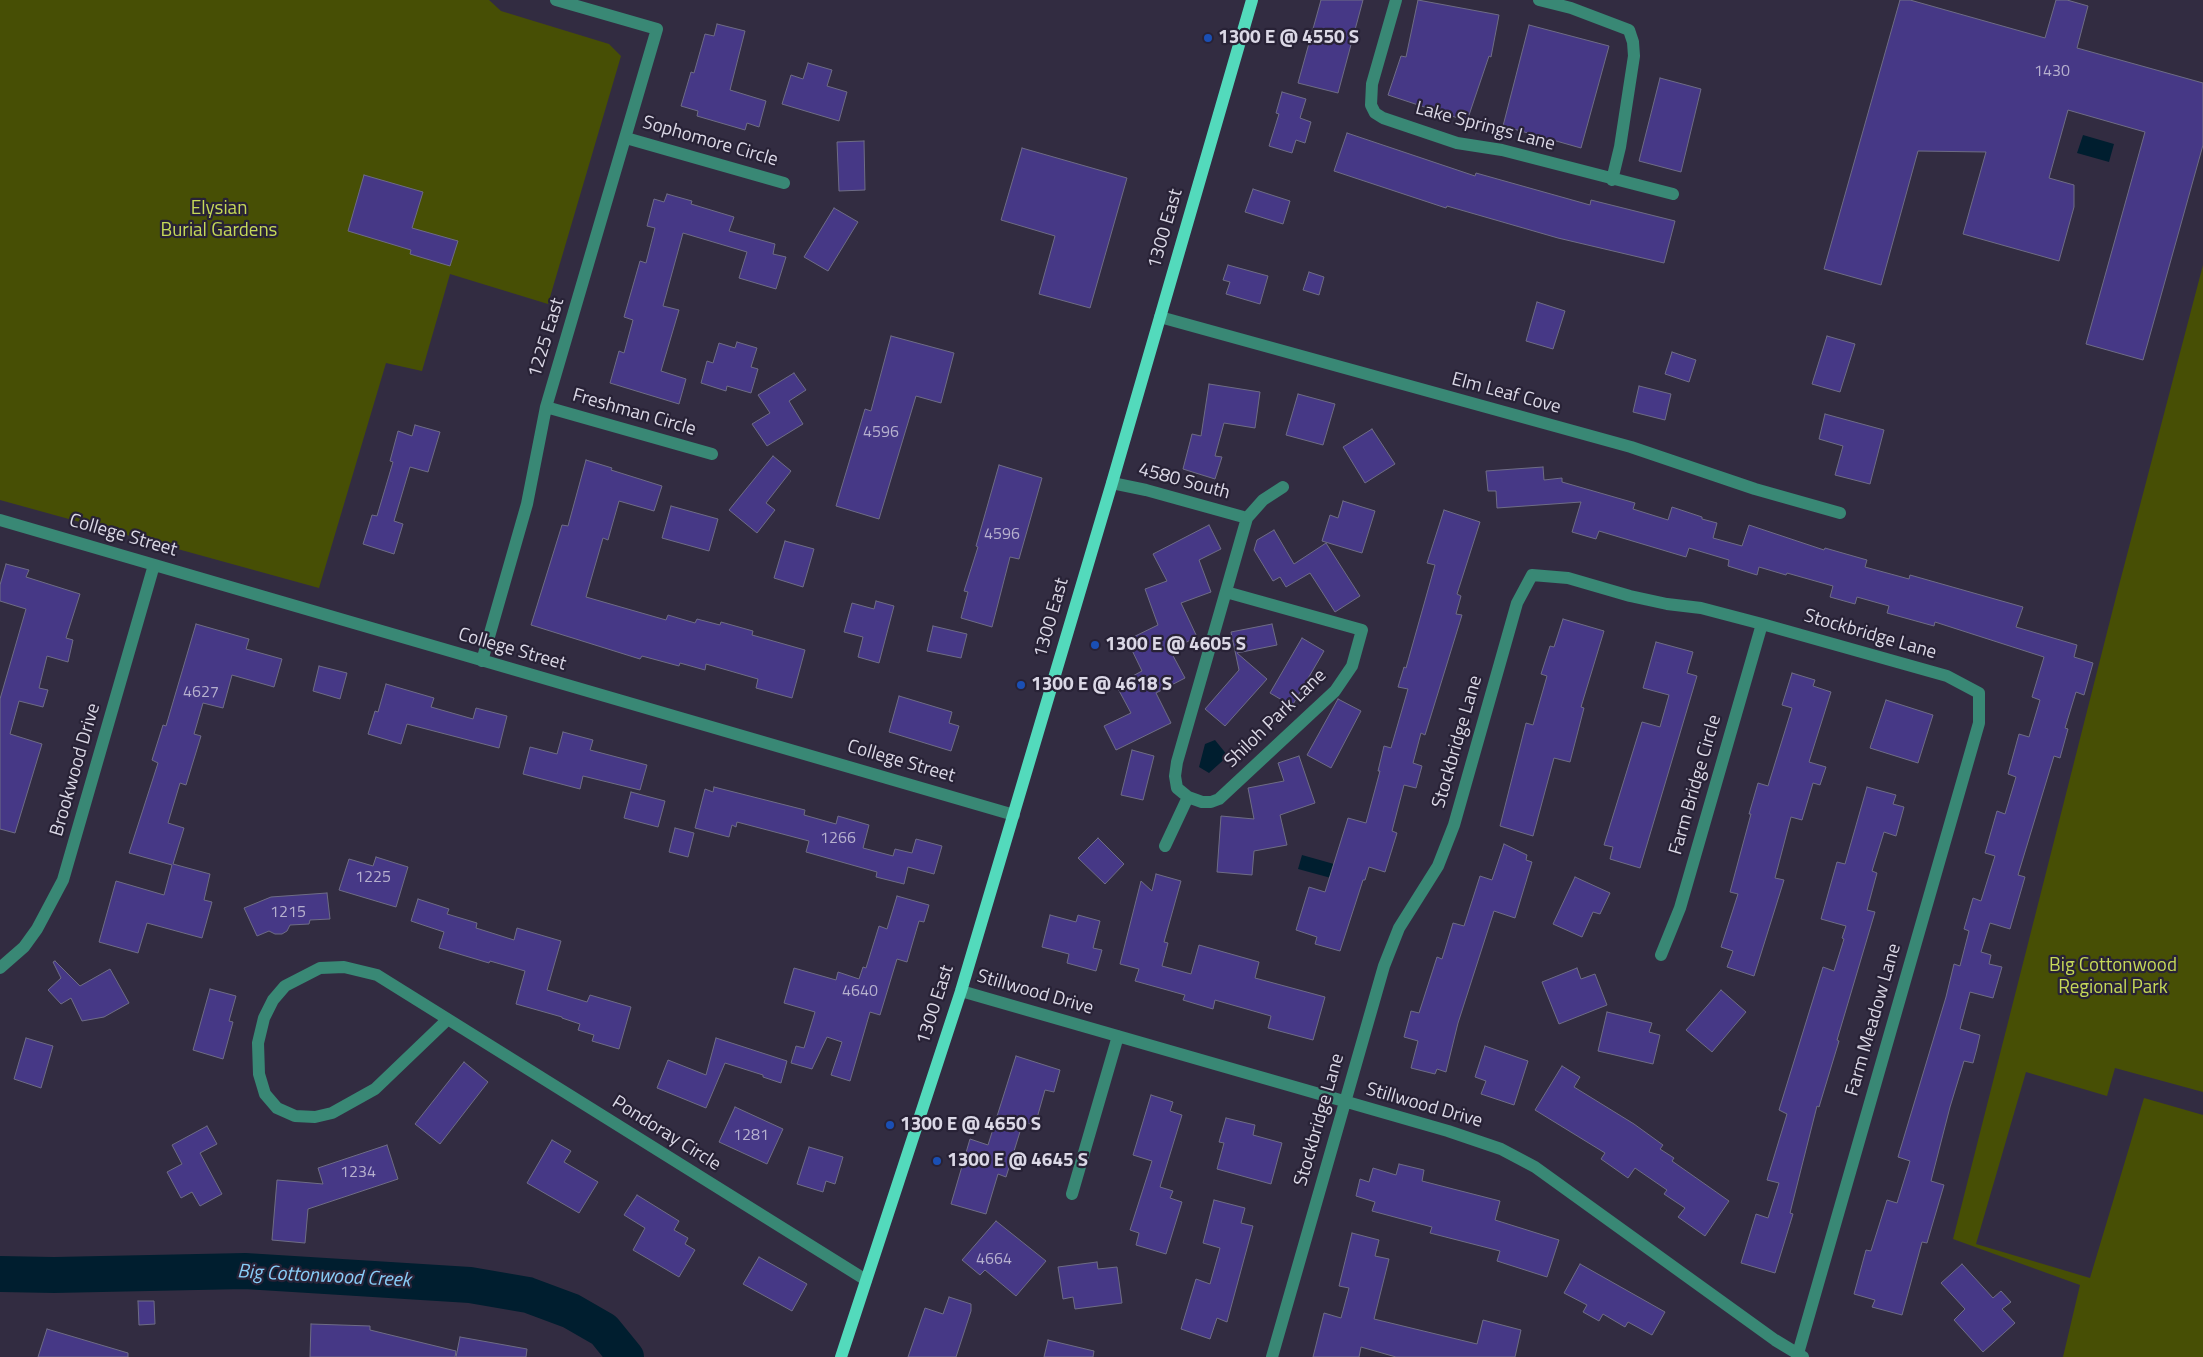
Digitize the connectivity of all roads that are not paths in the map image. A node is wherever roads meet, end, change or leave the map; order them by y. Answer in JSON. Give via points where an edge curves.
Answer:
{"nodes":[{"id":1,"x":556,"y":0,"type":"edge"},
{"id":2,"x":1252,"y":0,"type":"edge"},
{"id":3,"x":1396,"y":0,"type":"edge"},
{"id":4,"x":1539,"y":0,"type":"edge"},
{"id":5,"x":1553,"y":2,"type":"edge"},
{"id":6,"x":626,"y":138,"type":"junction"},
{"id":7,"x":1612,"y":180,"type":"junction"},
{"id":8,"x":784,"y":183,"type":"dead end"},
{"id":9,"x":1673,"y":194,"type":"dead end"},
{"id":10,"x":1160,"y":318,"type":"junction"},
{"id":11,"x":546,"y":407,"type":"junction"},
{"id":12,"x":712,"y":454,"type":"dead end"},
{"id":13,"x":1112,"y":483,"type":"junction"},
{"id":14,"x":1283,"y":487,"type":"dead end"},
{"id":15,"x":1840,"y":513,"type":"dead end"},
{"id":16,"x":1247,"y":518,"type":"junction"},
{"id":17,"x":0,"y":520,"type":"edge"},
{"id":18,"x":154,"y":565,"type":"junction"},
{"id":19,"x":1226,"y":592,"type":"junction"},
{"id":20,"x":1762,"y":624,"type":"junction"},
{"id":21,"x":482,"y":661,"type":"junction"},
{"id":22,"x":1979,"y":693,"type":"joint"},
{"id":23,"x":1188,"y":797,"type":"junction"},
{"id":24,"x":1014,"y":815,"type":"junction"},
{"id":25,"x":1165,"y":846,"type":"dead end"},
{"id":26,"x":1661,"y":955,"type":"dead end"},
{"id":27,"x":0,"y":968,"type":"edge"},
{"id":28,"x":961,"y":991,"type":"junction"},
{"id":29,"x":447,"y":1020,"type":"junction"},
{"id":30,"x":1118,"y":1036,"type":"junction"},
{"id":31,"x":1345,"y":1103,"type":"junction"},
{"id":32,"x":1072,"y":1194,"type":"dead end"},
{"id":33,"x":866,"y":1280,"type":"junction"},
{"id":34,"x":1800,"y":1356,"type":"edge"},
{"id":35,"x":841,"y":1357,"type":"edge"},
{"id":36,"x":1272,"y":1357,"type":"edge"}],
"edges":[{"from":1,"to":6,"type":"street","name":"1225 East","via":[[657,29]]},
{"from":2,"to":10,"type":"main road","name":"1300 East"},
{"from":3,"to":7,"type":"street","name":"Lake Springs Lane","via":[[1372,84],[1371,105],[1375,113],[1457,143],[1502,150]]},
{"from":4,"to":5,"type":"street"},
{"from":5,"to":7,"type":"street","via":[[1628,30],[1633,42],[1634,56]]},
{"from":6,"to":8,"type":"street","name":"Sophomore Circle"},
{"from":6,"to":11,"type":"street","name":"1225 East"},
{"from":7,"to":9,"type":"street","name":"Lake Springs Lane"},
{"from":10,"to":13,"type":"main road","name":"1300 East"},
{"from":10,"to":15,"type":"street","name":"Elm Leaf Cove","via":[[1631,448]]},
{"from":11,"to":12,"type":"street","name":"Freshman Circle"},
{"from":11,"to":21,"type":"street","name":"1225 East","via":[[527,504]]},
{"from":13,"to":16,"type":"street","name":"4580 South"},
{"from":13,"to":24,"type":"main road","name":"1300 East"},
{"from":14,"to":16,"type":"street","via":[[1263,500]]},
{"from":16,"to":19,"type":"street"},
{"from":17,"to":18,"type":"street","name":"College Street"},
{"from":18,"to":21,"type":"street","name":"College Street"},
{"from":18,"to":27,"type":"street","name":"Brookwood Drive","via":[[63,880],[38,929],[24,947]]},
{"from":19,"to":23,"type":"street","via":[[1177,762],[1177,788]]},
{"from":19,"to":23,"type":"street","name":"Shiloh Park Lane","via":[[1362,630],[1352,666],[1335,690],[1219,799],[1202,802]]},
{"from":20,"to":22,"type":"street","name":"Stockbridge Lane","via":[[1946,676]]},
{"from":20,"to":26,"type":"street","name":"Farm Bridge Circle","via":[[1680,908]]},
{"from":20,"to":31,"type":"street","name":"Stockbridge Lane","via":[[1701,608],[1630,596],[1568,578],[1532,575],[1517,603],[1454,825],[1438,866],[1399,928],[1384,966]]},
{"from":21,"to":24,"type":"street","name":"College Street"},
{"from":22,"to":34,"type":"street","name":"Farm Meadow Lane","via":[[1979,723]]},
{"from":23,"to":25,"type":"street"},
{"from":24,"to":28,"type":"main road","name":"1300 East"},
{"from":28,"to":30,"type":"street","name":"Stillwood Drive"},
{"from":28,"to":33,"type":"main road","name":"1300 East"},
{"from":29,"to":29,"type":"street","name":"Pondoray Circle","via":[[375,1089],[332,1113],[315,1118],[295,1116],[277,1108],[265,1094],[259,1074],[258,1043],[264,1018],[285,986],[320,968],[344,967],[377,975]]},
{"from":29,"to":33,"type":"street","name":"Pondoray Circle"},
{"from":30,"to":31,"type":"street","name":"Stillwood Drive"},
{"from":30,"to":32,"type":"street"},
{"from":31,"to":34,"type":"street","name":"Stillwood Drive","via":[[1448,1131],[1492,1146],[1535,1167]]},
{"from":31,"to":36,"type":"street","name":"Stockbridge Lane"},
{"from":33,"to":35,"type":"main road","name":"1300 East"}]}
